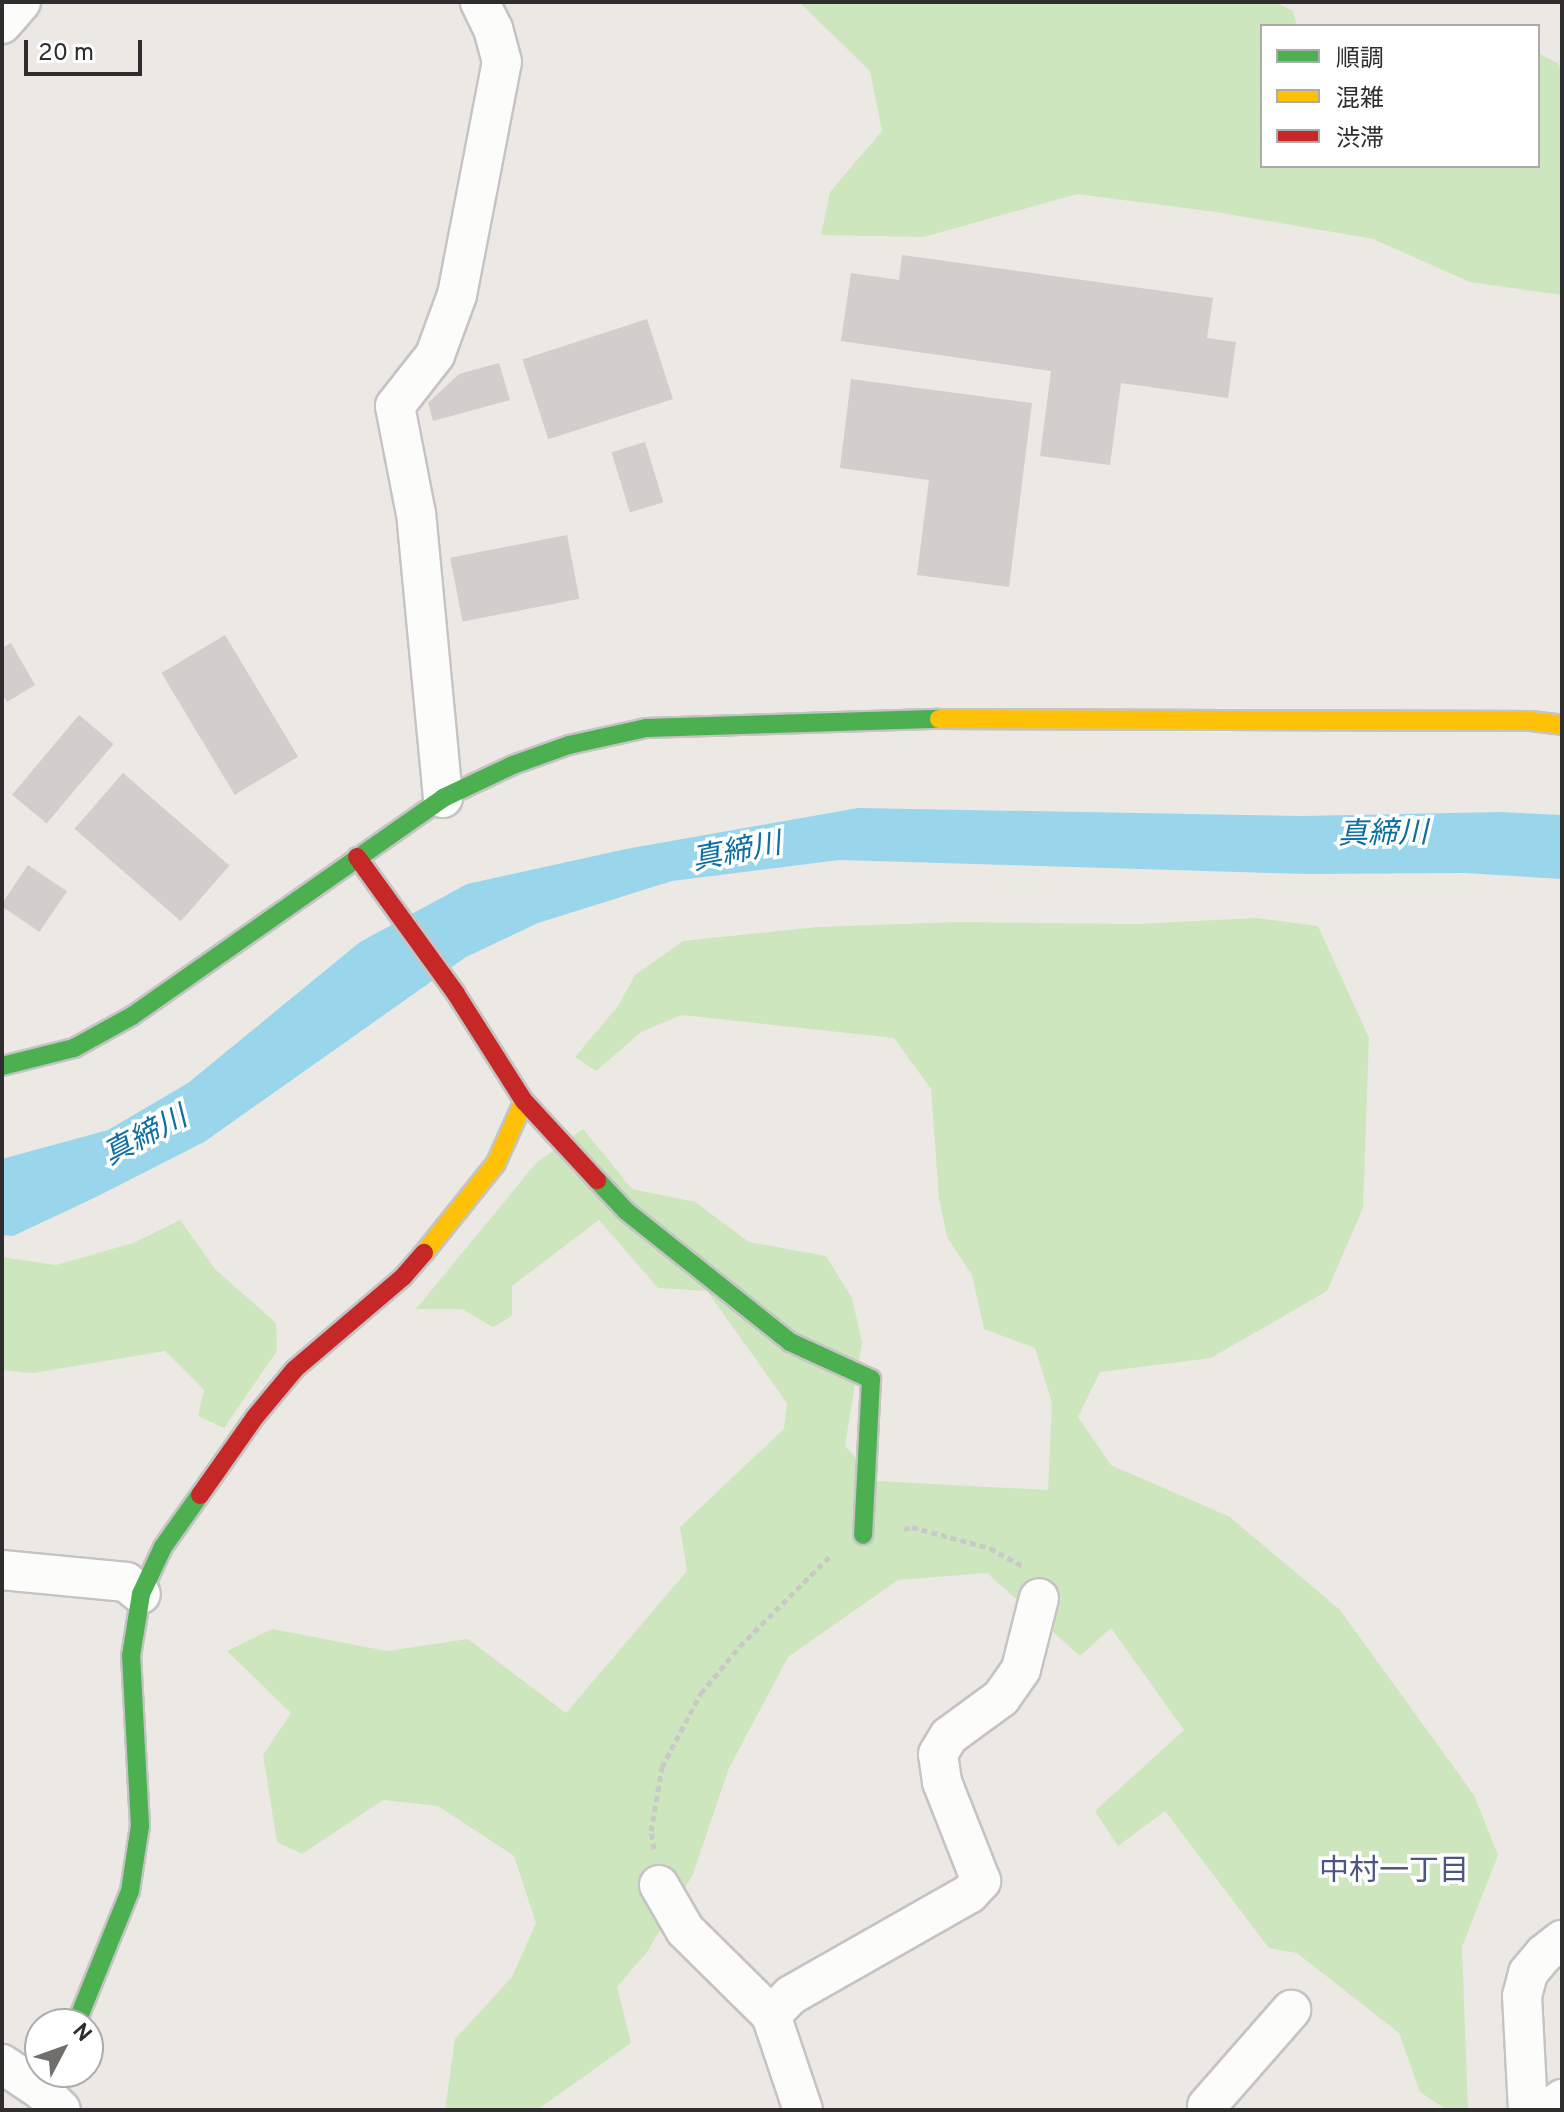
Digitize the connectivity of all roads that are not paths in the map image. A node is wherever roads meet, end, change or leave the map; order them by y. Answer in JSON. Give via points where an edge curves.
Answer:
{"nodes":[{"id":1,"x":21,"y":2,"type":"edge"},
{"id":2,"x":480,"y":2,"type":"edge"},
{"id":3,"x":2,"y":24,"type":"edge"},
{"id":4,"x":1562,"y":725,"type":"edge"},
{"id":5,"x":443,"y":798,"type":"junction"},
{"id":6,"x":357,"y":857,"type":"junction"},
{"id":7,"x":2,"y":1066,"type":"edge"},
{"id":8,"x":524,"y":1101,"type":"junction"},
{"id":9,"x":863,"y":1535,"type":"road end"},
{"id":10,"x":2,"y":1570,"type":"edge"},
{"id":11,"x":141,"y":1594,"type":"junction"},
{"id":12,"x":1039,"y":1598,"type":"road end"},
{"id":13,"x":659,"y":1885,"type":"road end"},
{"id":14,"x":1562,"y":1940,"type":"edge"},
{"id":15,"x":82,"y":2008,"type":"edge"},
{"id":16,"x":1291,"y":2010,"type":"dead end"},
{"id":17,"x":771,"y":2015,"type":"junction"},
{"id":18,"x":2,"y":2064,"type":"edge"},
{"id":19,"x":45,"y":2096,"type":"edge"},
{"id":20,"x":1562,"y":2099,"type":"edge"},
{"id":21,"x":803,"y":2110,"type":"edge"},
{"id":22,"x":1212,"y":2110,"type":"edge"},
{"id":23,"x":1528,"y":2110,"type":"edge"},
{"id":24,"x":1547,"y":2110,"type":"edge"}],
"edges":[{"from":1,"to":3,"type":"street"},
{"from":2,"to":5,"type":"street","via":[[502,62],[457,295],[435,355],[395,406],[416,514]]},
{"from":4,"to":5,"type":"street","via":[[722,722],[646,728],[569,745]]},
{"from":5,"to":6,"type":"street"},
{"from":6,"to":7,"type":"street","via":[[132,1016],[74,1048]]},
{"from":6,"to":8,"type":"street","via":[[456,994]]},
{"from":8,"to":9,"type":"street","via":[[626,1211],[714,1284],[790,1342],[871,1379]]},
{"from":8,"to":11,"type":"street","via":[[496,1163],[445,1228],[403,1277],[295,1369],[255,1417],[163,1547]]},
{"from":10,"to":11,"type":"street","via":[[126,1582]]},
{"from":11,"to":15,"type":"street","via":[[131,1656],[140,1826],[130,1891]]},
{"from":12,"to":17,"type":"street","via":[[1021,1669],[1001,1698],[949,1736],[938,1754],[942,1782],[981,1881],[969,1894],[791,1995]]},
{"from":13,"to":17,"type":"street","via":[[685,1930]]},
{"from":14,"to":23,"type":"street","via":[[1528,1973],[1522,1996]]},
{"from":16,"to":22,"type":"street","via":[[1207,2106]]},
{"from":17,"to":21,"type":"street"},
{"from":18,"to":19,"type":"street"},
{"from":20,"to":24,"type":"street"}]}
